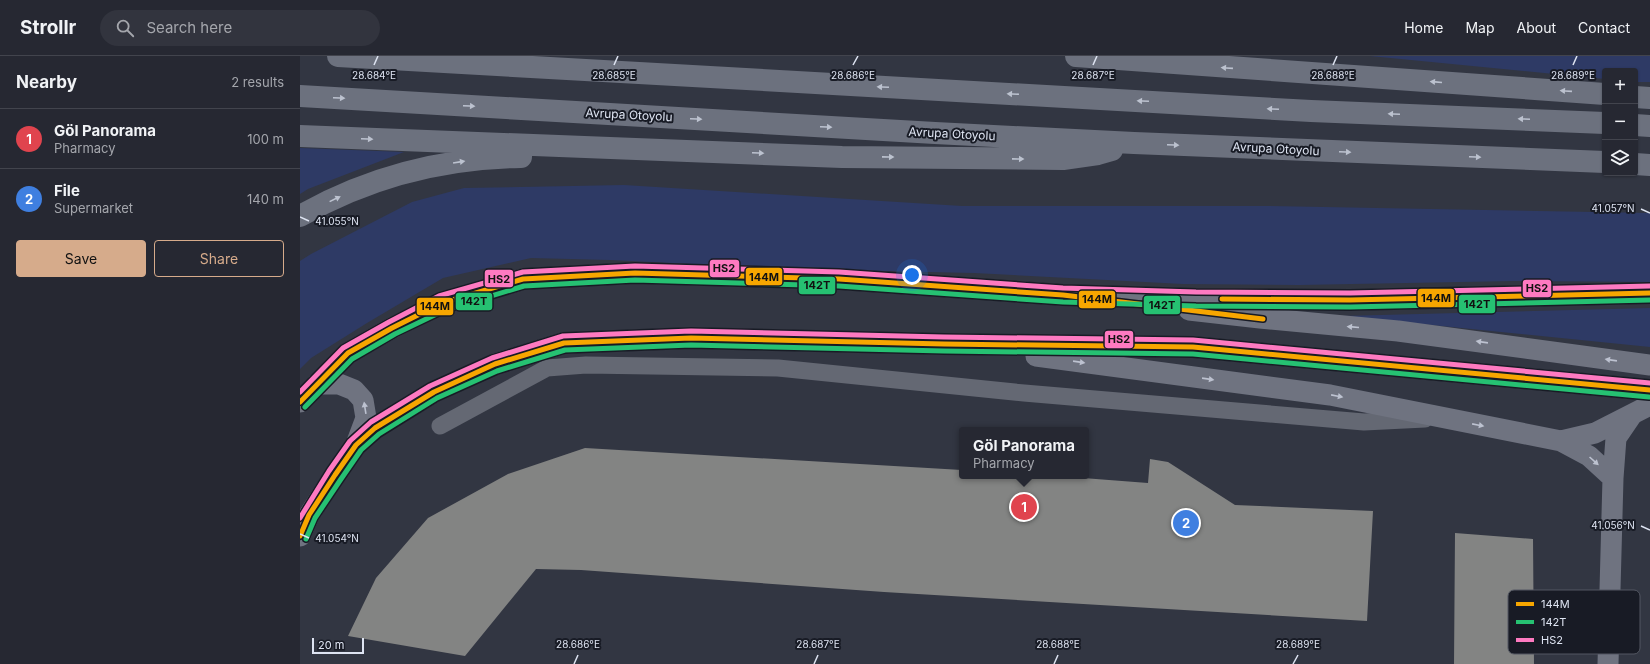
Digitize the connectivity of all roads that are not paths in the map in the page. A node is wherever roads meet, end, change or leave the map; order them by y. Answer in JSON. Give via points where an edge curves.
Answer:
{"nodes":[{"id":1,"x":338,"y":56,"type":"edge"},
{"id":2,"x":1076,"y":56,"type":"edge"},
{"id":3,"x":1252,"y":56,"type":"edge"},
{"id":4,"x":1308,"y":73,"type":"junction"},
{"id":5,"x":1602,"y":94,"type":"edge"},
{"id":6,"x":300,"y":96,"type":"edge"},
{"id":7,"x":1638,"y":97,"type":"edge"},
{"id":8,"x":1650,"y":98,"type":"edge"},
{"id":9,"x":1602,"y":123,"type":"edge"},
{"id":10,"x":1638,"y":125,"type":"edge"},
{"id":11,"x":1650,"y":126,"type":"edge"},
{"id":12,"x":300,"y":136,"type":"edge"},
{"id":13,"x":1134,"y":143,"type":"junction"},
{"id":14,"x":719,"y":151,"type":"junction"},
{"id":15,"x":1602,"y":162,"type":"edge"},
{"id":16,"x":1638,"y":164,"type":"edge"},
{"id":17,"x":1650,"y":165,"type":"edge"},
{"id":18,"x":300,"y":216,"type":"edge"},
{"id":19,"x":1650,"y":293,"type":"edge"},
{"id":20,"x":1063,"y":295,"type":"junction"},
{"id":21,"x":944,"y":344,"type":"junction"},
{"id":22,"x":1650,"y":365,"type":"edge"},
{"id":23,"x":317,"y":384,"type":"junction"},
{"id":24,"x":1650,"y":390,"type":"edge"},
{"id":25,"x":300,"y":402,"type":"edge"},
{"id":26,"x":1650,"y":405,"type":"edge"},
{"id":27,"x":1631,"y":416,"type":"junction"},
{"id":28,"x":1446,"y":418,"type":"junction"},
{"id":29,"x":440,"y":426,"type":"dead end"},
{"id":30,"x":1561,"y":441,"type":"junction"},
{"id":31,"x":356,"y":445,"type":"junction"},
{"id":32,"x":1613,"y":478,"type":"junction"},
{"id":33,"x":300,"y":536,"type":"edge"},
{"id":34,"x":1610,"y":590,"type":"edge"},
{"id":35,"x":1608,"y":654,"type":"edge"},
{"id":36,"x":1608,"y":664,"type":"edge"}],
"edges":[{"from":9,"to":1,"type":"highway","one_way":true,"via":[[1312,111]]},
{"from":4,"to":2,"type":"highway","one_way":true},
{"from":3,"to":4,"type":"highway"},
{"from":5,"to":4,"type":"highway","one_way":true},
{"from":6,"to":13,"type":"highway","name":"Avrupa Otoyolu","one_way":true},
{"from":7,"to":8,"type":"highway"},
{"from":10,"to":11,"type":"highway"},
{"from":12,"to":14,"type":"highway","one_way":true},
{"from":14,"to":13,"type":"highway","one_way":true,"via":[[1044,160],[1098,154]]},
{"from":13,"to":15,"type":"highway","name":"Avrupa Otoyolu","one_way":true},
{"from":18,"to":14,"type":"highway","one_way":true,"via":[[388,177],[428,167],[518,157],[672,158]]},
{"from":16,"to":17,"type":"highway"},
{"from":19,"to":20,"type":"main road","via":[[1350,300]]},
{"from":22,"to":20,"type":"main road","one_way":true,"via":[[1398,331]]},
{"from":20,"to":23,"type":"main road","via":[[839,279],[643,273],[523,279],[442,303],[392,328],[348,353]]},
{"from":21,"to":24,"type":"main road","via":[[1193,347]]},
{"from":21,"to":28,"type":"main road","one_way":true,"via":[[1330,395]]},
{"from":21,"to":31,"type":"main road","via":[[691,338],[564,343],[495,364],[434,392],[375,428]]},
{"from":23,"to":25,"type":"main road"},
{"from":31,"to":23,"type":"main road","one_way":true,"via":[[366,418],[364,400],[354,390],[339,384]]},
{"from":26,"to":27,"type":"main road"},
{"from":27,"to":30,"type":"main road","via":[[1595,433]]},
{"from":27,"to":32,"type":"main road","via":[[1616,438]]},
{"from":28,"to":29,"type":"street","via":[[1364,422],[1024,393],[778,368],[586,365],[547,368]]},
{"from":28,"to":30,"type":"main road","one_way":true},
{"from":30,"to":32,"type":"main road","one_way":true,"via":[[1589,456]]},
{"from":31,"to":33,"type":"main road","via":[[308,515]]},
{"from":32,"to":34,"type":"main road"},
{"from":35,"to":36,"type":"main road"}]}
